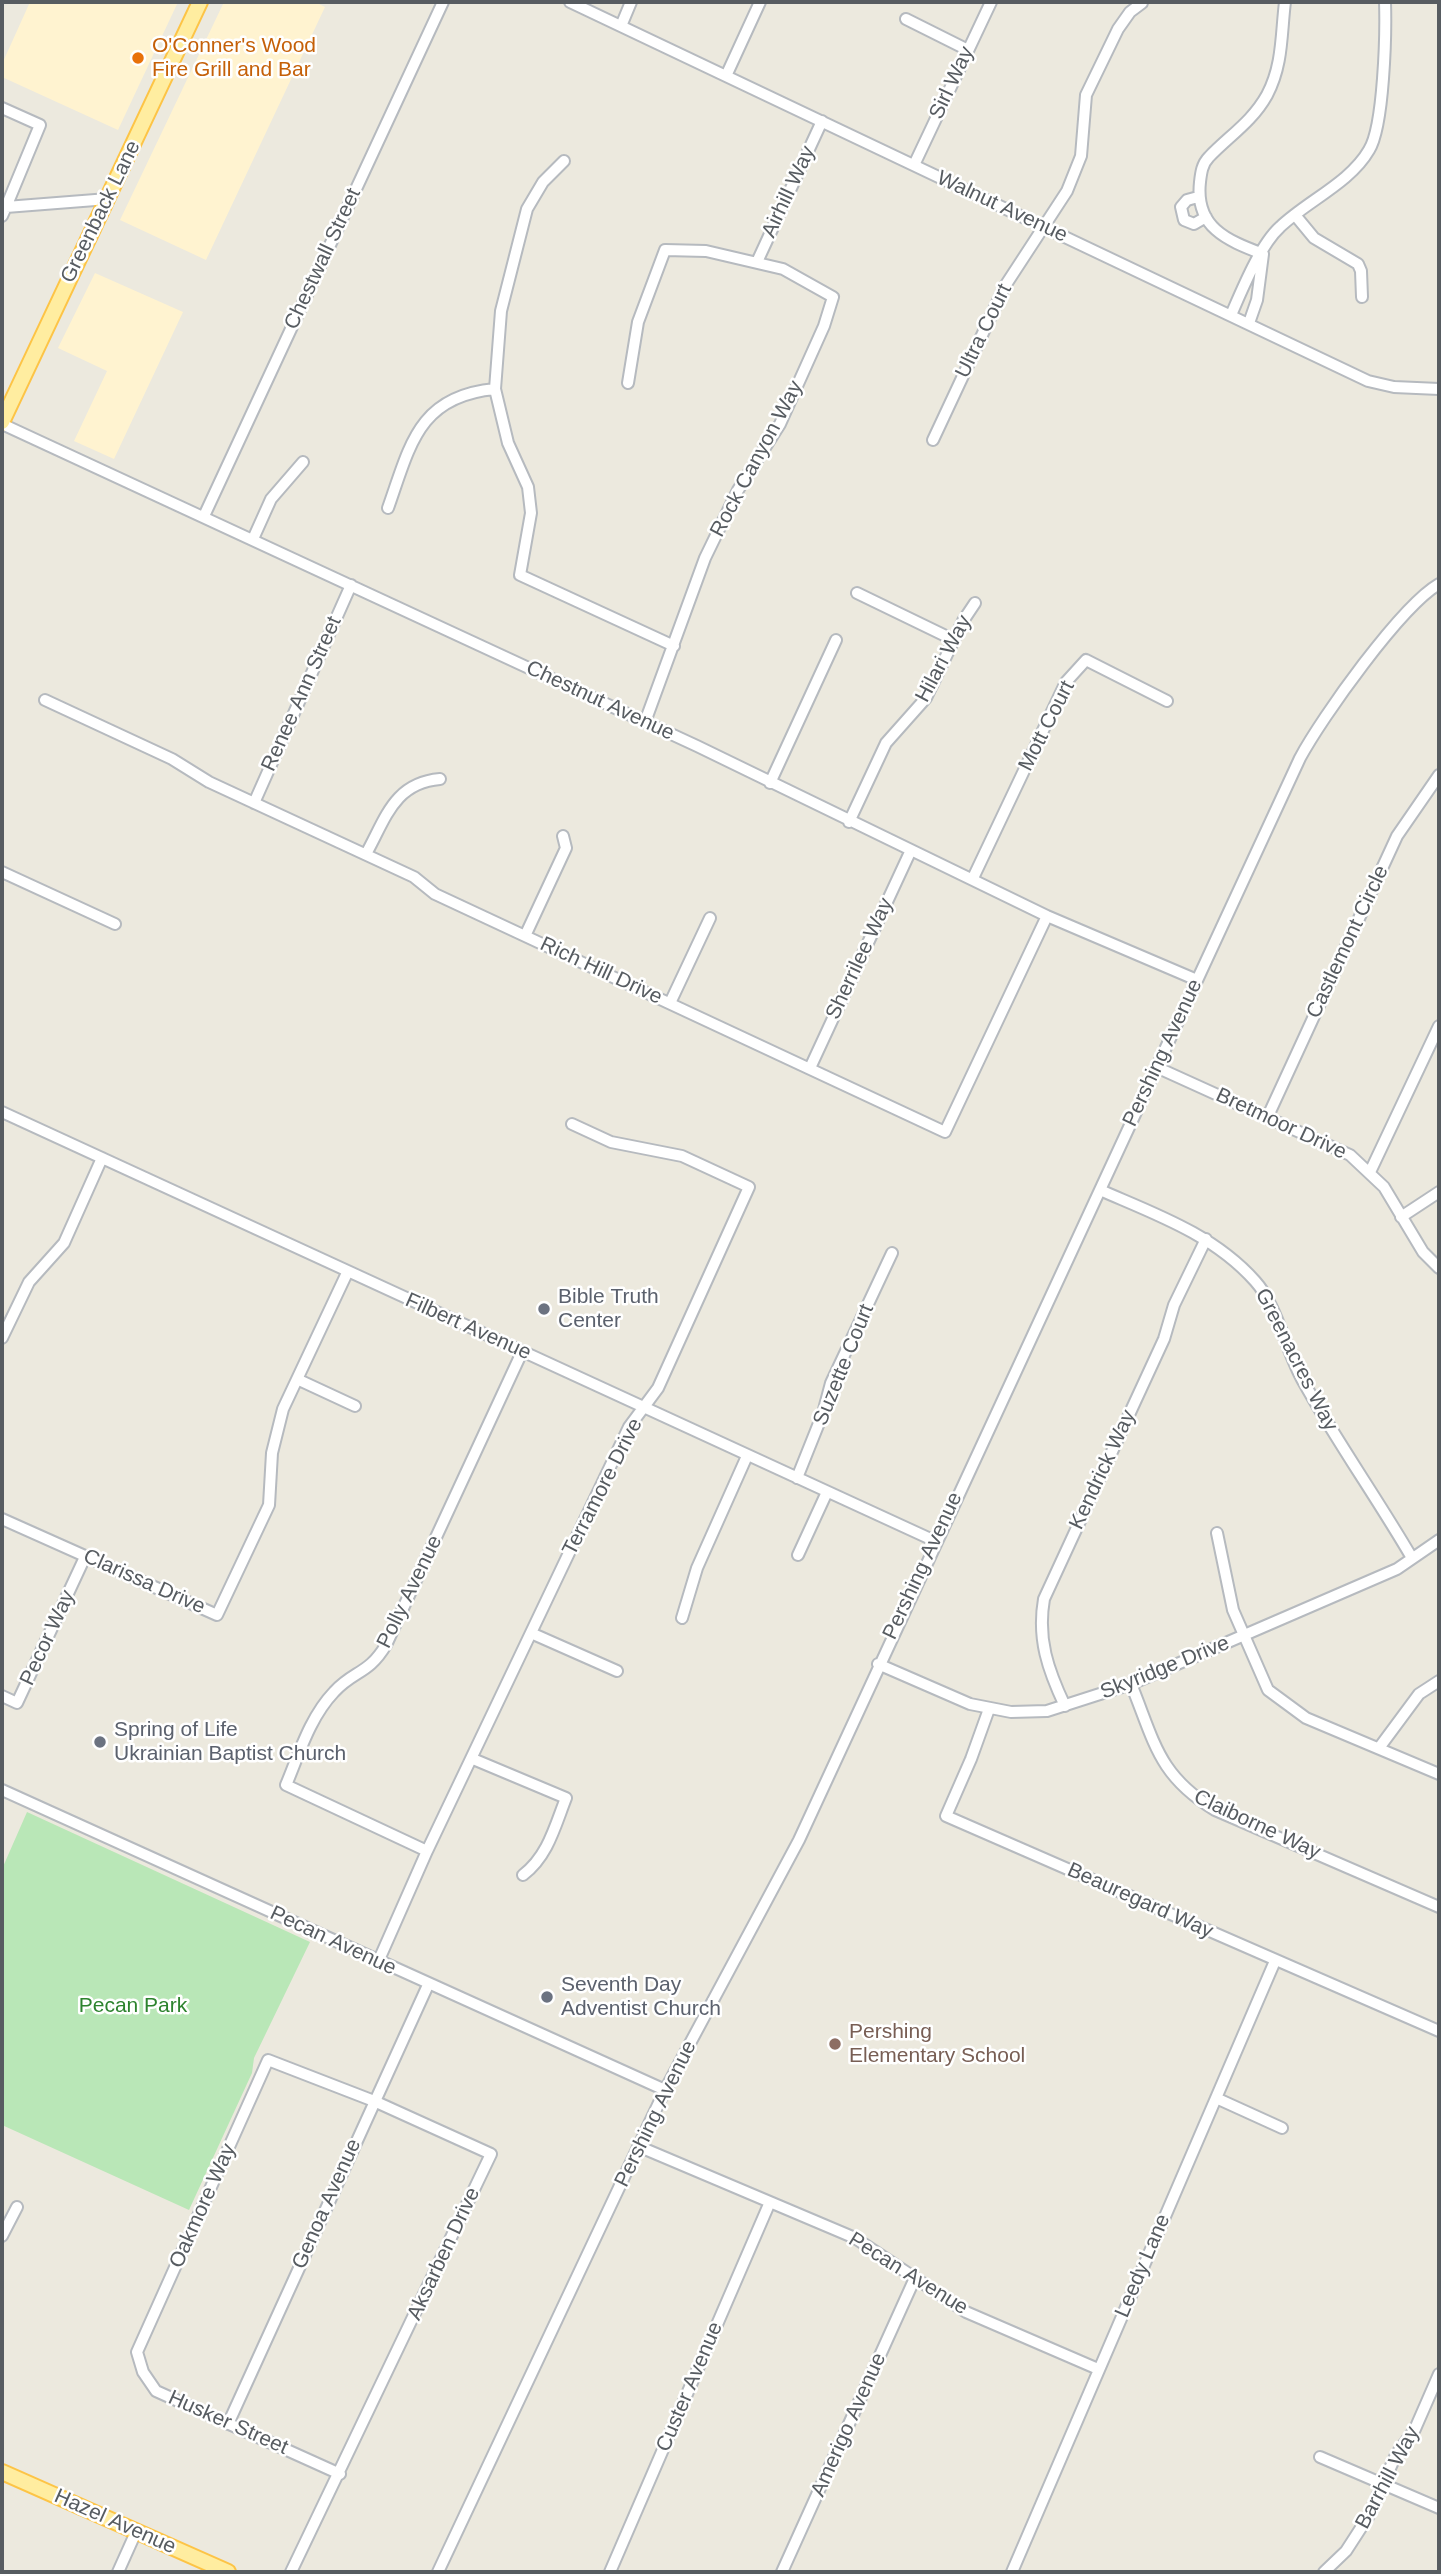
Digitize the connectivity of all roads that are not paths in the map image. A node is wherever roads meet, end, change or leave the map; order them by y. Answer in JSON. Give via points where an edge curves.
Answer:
{"nodes":[{"id":1,"x":200,"y":2,"type":"edge"},
{"id":2,"x":443,"y":2,"type":"edge"},
{"id":3,"x":570,"y":2,"type":"edge"},
{"id":4,"x":631,"y":2,"type":"edge"},
{"id":5,"x":760,"y":2,"type":"edge"},
{"id":6,"x":991,"y":2,"type":"edge"},
{"id":7,"x":1285,"y":2,"type":"edge"},
{"id":8,"x":1385,"y":2,"type":"edge"},
{"id":9,"x":1142,"y":3,"type":"edge"},
{"id":10,"x":906,"y":19,"type":"dead end"},
{"id":11,"x":621,"y":26,"type":"junction"},
{"id":12,"x":968,"y":50,"type":"junction"},
{"id":13,"x":726,"y":76,"type":"junction"},
{"id":14,"x":2,"y":108,"type":"edge"},
{"id":15,"x":822,"y":121,"type":"junction"},
{"id":16,"x":564,"y":161,"type":"dead end"},
{"id":17,"x":914,"y":165,"type":"junction"},
{"id":18,"x":1198,"y":197,"type":"junction"},
{"id":19,"x":108,"y":199,"type":"junction"},
{"id":20,"x":4,"y":212,"type":"edge"},
{"id":21,"x":1295,"y":215,"type":"junction"},
{"id":22,"x":1206,"y":217,"type":"junction"},
{"id":23,"x":1043,"y":226,"type":"junction"},
{"id":24,"x":1263,"y":254,"type":"junction"},
{"id":25,"x":757,"y":262,"type":"junction"},
{"id":26,"x":1362,"y":297,"type":"dead end"},
{"id":27,"x":1231,"y":315,"type":"junction"},
{"id":28,"x":1249,"y":323,"type":"junction"},
{"id":29,"x":628,"y":383,"type":"dead end"},
{"id":30,"x":495,"y":389,"type":"junction"},
{"id":31,"x":1439,"y":389,"type":"edge"},
{"id":32,"x":2,"y":423,"type":"edge"},
{"id":33,"x":933,"y":440,"type":"dead end"},
{"id":34,"x":303,"y":462,"type":"dead end"},
{"id":35,"x":388,"y":508,"type":"dead end"},
{"id":36,"x":204,"y":516,"type":"junction"},
{"id":37,"x":253,"y":539,"type":"junction"},
{"id":38,"x":1439,"y":584,"type":"edge"},
{"id":39,"x":351,"y":585,"type":"junction"},
{"id":40,"x":857,"y":593,"type":"dead end"},
{"id":41,"x":975,"y":603,"type":"dead end"},
{"id":42,"x":836,"y":640,"type":"dead end"},
{"id":43,"x":954,"y":640,"type":"junction"},
{"id":44,"x":674,"y":646,"type":"junction"},
{"id":45,"x":45,"y":700,"type":"dead end"},
{"id":46,"x":1167,"y":701,"type":"dead end"},
{"id":47,"x":645,"y":722,"type":"junction"},
{"id":48,"x":1439,"y":775,"type":"edge"},
{"id":49,"x":440,"y":779,"type":"dead end"},
{"id":50,"x":770,"y":783,"type":"junction"},
{"id":51,"x":254,"y":803,"type":"junction"},
{"id":52,"x":849,"y":822,"type":"junction"},
{"id":53,"x":563,"y":836,"type":"dead end"},
{"id":54,"x":911,"y":850,"type":"junction"},
{"id":55,"x":366,"y":854,"type":"junction"},
{"id":56,"x":2,"y":872,"type":"edge"},
{"id":57,"x":973,"y":878,"type":"junction"},
{"id":58,"x":1046,"y":916,"type":"junction"},
{"id":59,"x":710,"y":918,"type":"dead end"},
{"id":60,"x":115,"y":924,"type":"dead end"},
{"id":61,"x":525,"y":936,"type":"junction"},
{"id":62,"x":1197,"y":980,"type":"junction"},
{"id":63,"x":670,"y":1003,"type":"junction"},
{"id":64,"x":1439,"y":1026,"type":"edge"},
{"id":65,"x":1156,"y":1067,"type":"junction"},
{"id":66,"x":810,"y":1068,"type":"junction"},
{"id":67,"x":2,"y":1112,"type":"edge"},
{"id":68,"x":1268,"y":1116,"type":"junction"},
{"id":69,"x":572,"y":1124,"type":"dead end"},
{"id":70,"x":102,"y":1158,"type":"junction"},
{"id":71,"x":1370,"y":1172,"type":"junction"},
{"id":72,"x":1100,"y":1190,"type":"junction"},
{"id":73,"x":1439,"y":1192,"type":"edge"},
{"id":74,"x":1401,"y":1217,"type":"junction"},
{"id":75,"x":1206,"y":1240,"type":"junction"},
{"id":76,"x":892,"y":1253,"type":"dead end"},
{"id":77,"x":1439,"y":1268,"type":"edge"},
{"id":78,"x":347,"y":1273,"type":"junction"},
{"id":79,"x":2,"y":1338,"type":"edge"},
{"id":80,"x":522,"y":1352,"type":"junction"},
{"id":81,"x":299,"y":1380,"type":"junction"},
{"id":82,"x":355,"y":1406,"type":"dead end"},
{"id":83,"x":644,"y":1409,"type":"junction"},
{"id":84,"x":747,"y":1456,"type":"junction"},
{"id":85,"x":797,"y":1478,"type":"junction"},
{"id":86,"x":827,"y":1492,"type":"junction"},
{"id":87,"x":2,"y":1519,"type":"edge"},
{"id":88,"x":1217,"y":1533,"type":"dead end"},
{"id":89,"x":1439,"y":1540,"type":"edge"},
{"id":90,"x":935,"y":1541,"type":"junction"},
{"id":91,"x":797,"y":1555,"type":"dead end"},
{"id":92,"x":85,"y":1557,"type":"junction"},
{"id":93,"x":1412,"y":1558,"type":"junction"},
{"id":94,"x":682,"y":1618,"type":"dead end"},
{"id":95,"x":531,"y":1633,"type":"junction"},
{"id":96,"x":1243,"y":1636,"type":"junction"},
{"id":97,"x":878,"y":1664,"type":"junction"},
{"id":98,"x":617,"y":1671,"type":"dead end"},
{"id":99,"x":1439,"y":1681,"type":"edge"},
{"id":100,"x":1131,"y":1684,"type":"junction"},
{"id":101,"x":2,"y":1696,"type":"edge"},
{"id":102,"x":1065,"y":1706,"type":"junction"},
{"id":103,"x":989,"y":1709,"type":"junction"},
{"id":104,"x":1379,"y":1748,"type":"junction"},
{"id":105,"x":473,"y":1759,"type":"junction"},
{"id":106,"x":1439,"y":1774,"type":"edge"},
{"id":107,"x":2,"y":1790,"type":"edge"},
{"id":108,"x":427,"y":1851,"type":"junction"},
{"id":109,"x":523,"y":1875,"type":"dead end"},
{"id":110,"x":1439,"y":1907,"type":"edge"},
{"id":111,"x":1275,"y":1961,"type":"junction"},
{"id":112,"x":378,"y":1962,"type":"junction"},
{"id":113,"x":428,"y":1985,"type":"junction"},
{"id":114,"x":1439,"y":2031,"type":"edge"},
{"id":115,"x":268,"y":2060,"type":"joint"},
{"id":116,"x":665,"y":2090,"type":"junction"},
{"id":117,"x":1216,"y":2098,"type":"junction"},
{"id":118,"x":373,"y":2101,"type":"junction"},
{"id":119,"x":1282,"y":2128,"type":"dead end"},
{"id":120,"x":640,"y":2147,"type":"junction"},
{"id":121,"x":770,"y":2202,"type":"junction"},
{"id":122,"x":17,"y":2207,"type":"dead end"},
{"id":123,"x":2,"y":2236,"type":"edge"},
{"id":124,"x":915,"y":2278,"type":"junction"},
{"id":125,"x":137,"y":2352,"type":"joint"},
{"id":126,"x":1098,"y":2369,"type":"junction"},
{"id":127,"x":1439,"y":2374,"type":"edge"},
{"id":128,"x":228,"y":2424,"type":"junction"},
{"id":129,"x":1320,"y":2457,"type":"dead end"},
{"id":130,"x":2,"y":2472,"type":"edge"},
{"id":131,"x":340,"y":2474,"type":"junction"},
{"id":132,"x":1383,"y":2484,"type":"junction"},
{"id":133,"x":1439,"y":2508,"type":"edge"},
{"id":134,"x":136,"y":2532,"type":"junction"},
{"id":135,"x":118,"y":2572,"type":"edge"},
{"id":136,"x":228,"y":2572,"type":"edge"},
{"id":137,"x":291,"y":2572,"type":"edge"},
{"id":138,"x":439,"y":2572,"type":"edge"},
{"id":139,"x":610,"y":2572,"type":"edge"},
{"id":140,"x":782,"y":2572,"type":"edge"},
{"id":141,"x":1012,"y":2572,"type":"edge"},
{"id":142,"x":1324,"y":2572,"type":"edge"}],
"edges":[{"from":1,"to":19,"type":"main road","name":"Greenback Lane"},
{"from":2,"to":36,"type":"street","name":"Chestwall Street"},
{"from":3,"to":11,"type":"street","name":"Walnut Avenue"},
{"from":4,"to":11,"type":"street"},
{"from":5,"to":13,"type":"street"},
{"from":6,"to":12,"type":"street","name":"Sirl Way"},
{"from":7,"to":18,"type":"street","via":[[1277,74],[1252,117],[1207,159]]},
{"from":8,"to":21,"type":"street","via":[[1375,137],[1354,167]]},
{"from":9,"to":23,"type":"street","name":"Ultra Court","via":[[1118,29],[1086,95],[1077,169],[1058,208]]},
{"from":10,"to":12,"type":"street"},
{"from":11,"to":13,"type":"street","name":"Walnut Avenue"},
{"from":12,"to":17,"type":"street","name":"Sirl Way"},
{"from":13,"to":15,"type":"street","name":"Walnut Avenue"},
{"from":14,"to":20,"type":"street","via":[[40,125]]},
{"from":15,"to":17,"type":"street","name":"Walnut Avenue"},
{"from":15,"to":25,"type":"street","name":"Airhill Way"},
{"from":16,"to":30,"type":"street","via":[[536,194],[520,230],[501,311]]},
{"from":17,"to":23,"type":"street","name":"Walnut Avenue"},
{"from":18,"to":22,"type":"street"},
{"from":18,"to":22,"type":"street","via":[[1181,207],[1184,220],[1194,224]]},
{"from":19,"to":20,"type":"street"},
{"from":19,"to":32,"type":"main road","name":"Greenback Lane"},
{"from":21,"to":24,"type":"street","via":[[1279,227]]},
{"from":21,"to":26,"type":"street","via":[[1314,238],[1357,264]]},
{"from":22,"to":24,"type":"street","via":[[1212,229]]},
{"from":23,"to":27,"type":"street","name":"Walnut Avenue"},
{"from":23,"to":33,"type":"street","name":"Ultra Court","via":[[1005,286]]},
{"from":24,"to":27,"type":"street"},
{"from":24,"to":28,"type":"street"},
{"from":25,"to":29,"type":"street","name":"Rock Canyon Way","via":[[706,251],[665,250],[638,321]]},
{"from":25,"to":44,"type":"street","name":"Rock Canyon Way","via":[[792,272],[833,297],[780,424],[738,490],[705,558]]},
{"from":27,"to":28,"type":"street","name":"Walnut Avenue"},
{"from":28,"to":31,"type":"street","name":"Walnut Avenue","via":[[1377,384]]},
{"from":30,"to":35,"type":"street","via":[[450,401],[424,422],[404,455]]},
{"from":30,"to":44,"type":"street","via":[[508,443],[530,497],[530,526],[520,575]]},
{"from":32,"to":36,"type":"street","name":"Chestnut Avenue"},
{"from":34,"to":37,"type":"street","via":[[271,499]]},
{"from":36,"to":37,"type":"street","name":"Chestnut Avenue"},
{"from":37,"to":39,"type":"street","name":"Chestnut Avenue"},
{"from":38,"to":62,"type":"street","name":"Pershing Avenue","via":[[1411,605],[1316,727]]},
{"from":39,"to":47,"type":"street","name":"Chestnut Avenue"},
{"from":39,"to":51,"type":"street","name":"Renee Ann Street"},
{"from":40,"to":43,"type":"street"},
{"from":41,"to":43,"type":"street","name":"Hilari Way"},
{"from":42,"to":50,"type":"street"},
{"from":43,"to":52,"type":"street","name":"Hilari Way","via":[[920,706],[886,743]]},
{"from":44,"to":47,"type":"street","name":"Rock Canyon Way"},
{"from":45,"to":51,"type":"street","name":"Rich Hill Drive"},
{"from":46,"to":57,"type":"street","name":"Mott Court","via":[[1086,660],[1066,682]]},
{"from":47,"to":50,"type":"street","name":"Chestnut Avenue"},
{"from":48,"to":68,"type":"street","name":"Castlemont Circle","via":[[1397,836]]},
{"from":49,"to":55,"type":"street","via":[[415,783],[401,793]]},
{"from":50,"to":52,"type":"street","name":"Chestnut Avenue"},
{"from":51,"to":55,"type":"street","name":"Rich Hill Drive"},
{"from":52,"to":54,"type":"street","name":"Chestnut Avenue"},
{"from":53,"to":61,"type":"street","via":[[566,848]]},
{"from":54,"to":57,"type":"street","name":"Chestnut Avenue"},
{"from":54,"to":66,"type":"street","name":"Sherrilee Way"},
{"from":55,"to":61,"type":"street","name":"Rich Hill Drive","via":[[414,877],[435,894]]},
{"from":56,"to":60,"type":"street"},
{"from":57,"to":58,"type":"street","name":"Chestnut Avenue"},
{"from":58,"to":62,"type":"street","name":"Chestnut Avenue"},
{"from":58,"to":66,"type":"street","name":"Rich Hill Drive","via":[[945,1132]]},
{"from":59,"to":63,"type":"street"},
{"from":61,"to":63,"type":"street","name":"Rich Hill Drive"},
{"from":62,"to":65,"type":"street","name":"Pershing Avenue"},
{"from":63,"to":66,"type":"street","name":"Rich Hill Drive"},
{"from":64,"to":71,"type":"street"},
{"from":65,"to":68,"type":"street","name":"Bretmoor Drive"},
{"from":65,"to":72,"type":"street","name":"Pershing Avenue"},
{"from":67,"to":70,"type":"street","name":"Filbert Avenue"},
{"from":68,"to":71,"type":"street","name":"Bretmoor Drive","via":[[1342,1150]]},
{"from":69,"to":83,"type":"street","name":"Terramore Drive","via":[[625,1146],[682,1156],[750,1187],[658,1388]]},
{"from":70,"to":78,"type":"street","name":"Filbert Avenue"},
{"from":70,"to":79,"type":"street","via":[[64,1243],[29,1282]]},
{"from":71,"to":74,"type":"street","name":"Bretmoor Drive"},
{"from":72,"to":75,"type":"street","name":"Greenacres Way"},
{"from":72,"to":90,"type":"street","name":"Pershing Avenue"},
{"from":73,"to":74,"type":"street"},
{"from":74,"to":77,"type":"street","name":"Bretmoor Drive"},
{"from":75,"to":93,"type":"street","name":"Greenacres Way","via":[[1256,1283],[1269,1303],[1303,1381]]},
{"from":75,"to":102,"type":"street","name":"Kendrick Way","via":[[1044,1599],[1045,1659]]},
{"from":76,"to":85,"type":"street","name":"Suzette Court","via":[[831,1383]]},
{"from":78,"to":80,"type":"street","name":"Filbert Avenue"},
{"from":78,"to":81,"type":"street","name":"Clarissa Drive"},
{"from":80,"to":83,"type":"street","name":"Filbert Avenue"},
{"from":80,"to":108,"type":"street","name":"Polly Avenue","via":[[386,1645],[368,1669],[327,1699],[286,1785]]},
{"from":81,"to":82,"type":"street"},
{"from":81,"to":92,"type":"street","name":"Clarissa Drive","via":[[276,1431],[269,1505],[218,1615]]},
{"from":83,"to":84,"type":"street","name":"Filbert Avenue"},
{"from":83,"to":95,"type":"street","name":"Terramore Drive","via":[[629,1427]]},
{"from":84,"to":85,"type":"street","name":"Filbert Avenue"},
{"from":84,"to":94,"type":"street","via":[[697,1568]]},
{"from":85,"to":86,"type":"street","name":"Filbert Avenue"},
{"from":86,"to":90,"type":"street","name":"Filbert Avenue"},
{"from":86,"to":91,"type":"street"},
{"from":87,"to":92,"type":"street","name":"Clarissa Drive"},
{"from":88,"to":96,"type":"street","via":[[1226,1587]]},
{"from":89,"to":93,"type":"street","name":"Skyridge Drive"},
{"from":90,"to":97,"type":"street","name":"Pershing Avenue"},
{"from":92,"to":101,"type":"street","name":"Pecor Way","via":[[17,1703]]},
{"from":93,"to":96,"type":"street","name":"Skyridge Drive","via":[[1397,1569]]},
{"from":95,"to":98,"type":"street"},
{"from":95,"to":105,"type":"street","name":"Terramore Drive"},
{"from":96,"to":100,"type":"street","name":"Skyridge Drive"},
{"from":96,"to":104,"type":"street","via":[[1268,1690],[1286,1706]]},
{"from":97,"to":103,"type":"street","name":"Skyridge Drive"},
{"from":97,"to":116,"type":"street","name":"Pershing Avenue","via":[[799,1840]]},
{"from":99,"to":104,"type":"street","via":[[1419,1694]]},
{"from":100,"to":102,"type":"street","name":"Skyridge Drive"},
{"from":100,"to":110,"type":"street","name":"Claiborne Way","via":[[1167,1770],[1189,1795]]},
{"from":102,"to":103,"type":"street","name":"Skyridge Drive","via":[[1029,1713]]},
{"from":103,"to":111,"type":"street","name":"Beauregard Way","via":[[946,1816]]},
{"from":104,"to":106,"type":"street"},
{"from":105,"to":108,"type":"street","name":"Terramore Drive"},
{"from":105,"to":109,"type":"street","via":[[566,1798],[537,1865]]},
{"from":107,"to":112,"type":"street","name":"Pecan Avenue"},
{"from":108,"to":112,"type":"street","name":"Terramore Drive"},
{"from":111,"to":114,"type":"street","name":"Beauregard Way"},
{"from":111,"to":117,"type":"street","name":"Leedy Lane"},
{"from":112,"to":113,"type":"street","name":"Pecan Avenue"},
{"from":113,"to":116,"type":"street","name":"Pecan Avenue"},
{"from":113,"to":118,"type":"street","name":"Genoa Avenue"},
{"from":115,"to":118,"type":"street","name":"Aksarben Drive"},
{"from":115,"to":125,"type":"street","name":"Oakmore Way"},
{"from":116,"to":120,"type":"street","name":"Pershing Avenue"},
{"from":117,"to":119,"type":"street"},
{"from":117,"to":126,"type":"street","name":"Leedy Lane"},
{"from":118,"to":128,"type":"street","name":"Genoa Avenue"},
{"from":118,"to":131,"type":"street","name":"Aksarben Drive","via":[[491,2154]]},
{"from":120,"to":121,"type":"street","name":"Pecan Avenue"},
{"from":120,"to":138,"type":"street","name":"Pershing Avenue"},
{"from":121,"to":124,"type":"street","name":"Pecan Avenue","via":[[855,2238]]},
{"from":121,"to":139,"type":"street","name":"Custer Avenue"},
{"from":122,"to":123,"type":"street"},
{"from":124,"to":126,"type":"street","name":"Pecan Avenue","via":[[966,2312]]},
{"from":124,"to":140,"type":"street","name":"Amerigo Avenue"},
{"from":125,"to":128,"type":"street","name":"Husker Street","via":[[156,2391]]},
{"from":126,"to":141,"type":"street","name":"Leedy Lane"},
{"from":127,"to":132,"type":"street","name":"Barrhill Way","via":[[1415,2429]]},
{"from":128,"to":131,"type":"street","name":"Husker Street"},
{"from":129,"to":132,"type":"street"},
{"from":130,"to":134,"type":"main road","name":"Hazel Avenue"},
{"from":131,"to":137,"type":"street","name":"Aksarben Drive"},
{"from":132,"to":133,"type":"street"},
{"from":132,"to":142,"type":"street","name":"Barrhill Way","via":[[1356,2536]]},
{"from":134,"to":135,"type":"street"},
{"from":134,"to":136,"type":"main road","name":"Hazel Avenue"}]}
